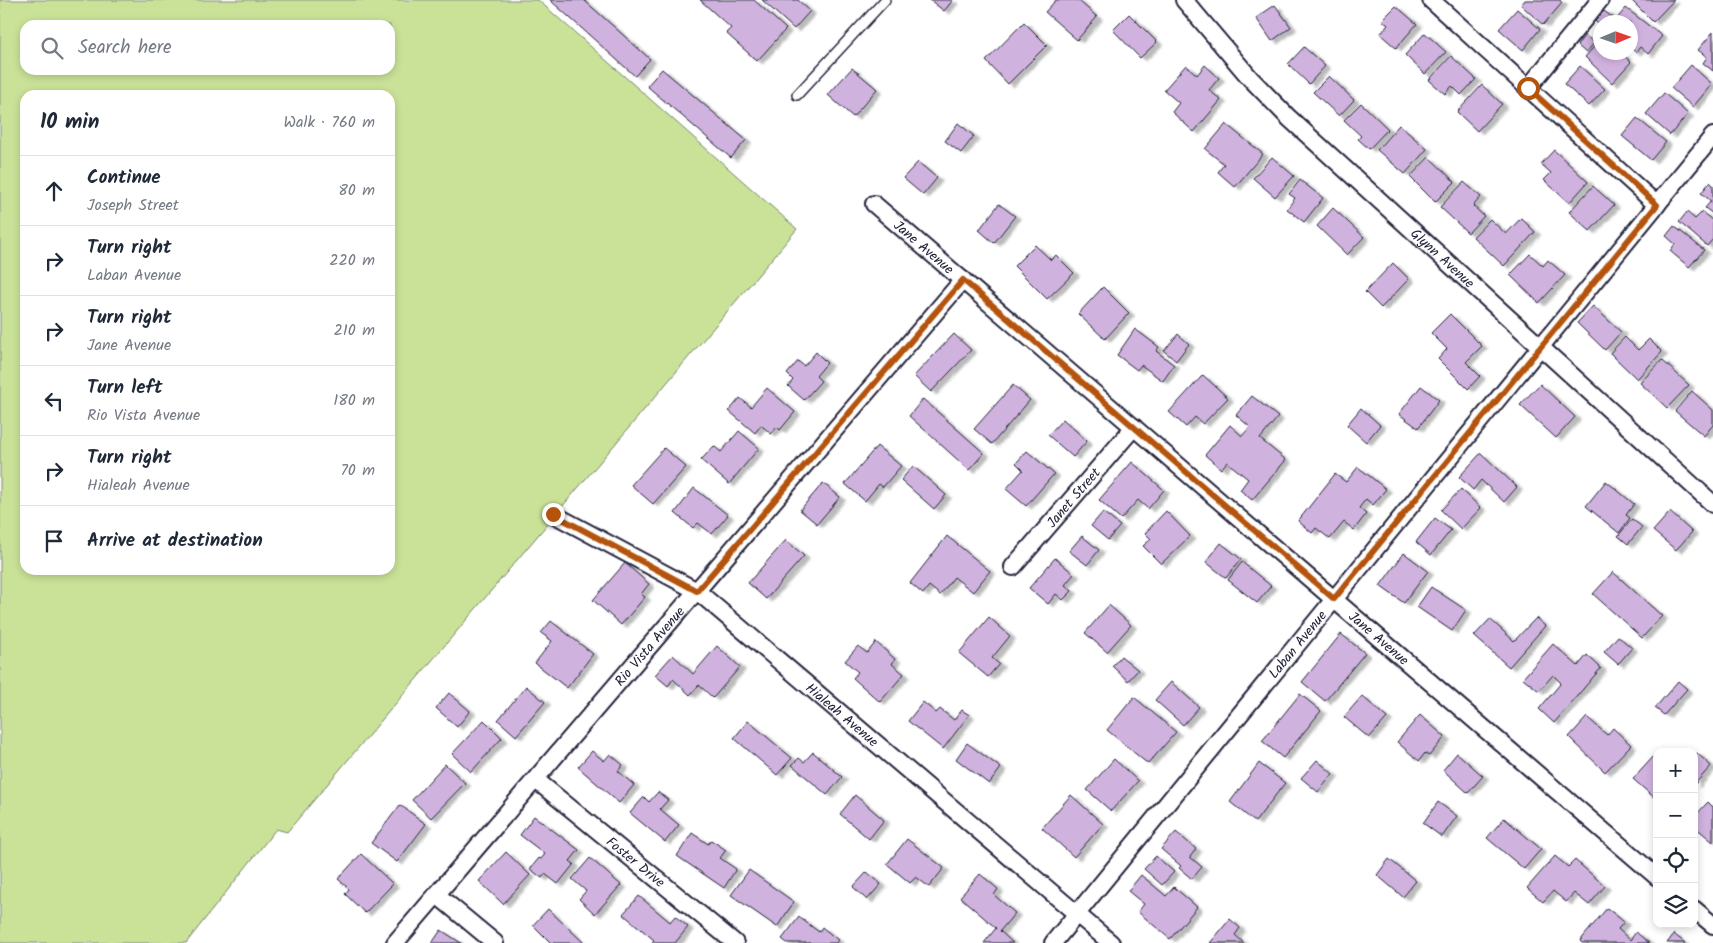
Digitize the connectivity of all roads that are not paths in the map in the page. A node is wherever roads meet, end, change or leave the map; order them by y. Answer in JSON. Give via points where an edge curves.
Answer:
{"nodes":[{"id":1,"x":885,"y":0,"type":"edge"},
{"id":2,"x":1184,"y":0,"type":"edge"},
{"id":3,"x":1431,"y":0,"type":"edge"},
{"id":4,"x":1600,"y":0,"type":"edge"},
{"id":5,"x":1528,"y":88,"type":"junction"},
{"id":6,"x":797,"y":95,"type":"dead end"},
{"id":7,"x":1713,"y":136,"type":"edge"},
{"id":8,"x":874,"y":204,"type":"dead end"},
{"id":9,"x":1657,"y":205,"type":"junction"},
{"id":10,"x":963,"y":280,"type":"junction"},
{"id":11,"x":1541,"y":347,"type":"junction"},
{"id":12,"x":1134,"y":427,"type":"junction"},
{"id":13,"x":1713,"y":504,"type":"edge"},
{"id":14,"x":553,"y":514,"type":"dead end"},
{"id":15,"x":1013,"y":567,"type":"dead end"},
{"id":16,"x":697,"y":591,"type":"junction"},
{"id":17,"x":1334,"y":599,"type":"junction"},
{"id":18,"x":536,"y":780,"type":"junction"},
{"id":19,"x":1653,"y":874,"type":"edge"},
{"id":20,"x":437,"y":895,"type":"junction"},
{"id":21,"x":1698,"y":912,"type":"edge"},
{"id":22,"x":1077,"y":914,"type":"junction"},
{"id":23,"x":1713,"y":925,"type":"edge"},
{"id":24,"x":395,"y":943,"type":"edge"},
{"id":25,"x":495,"y":943,"type":"edge"},
{"id":26,"x":735,"y":943,"type":"edge"},
{"id":27,"x":1053,"y":943,"type":"edge"},
{"id":28,"x":1111,"y":943,"type":"edge"}],
"edges":[{"from":1,"to":6,"type":"lane"},
{"from":2,"to":11,"type":"street","name":"Glynn Avenue","via":[[1250,78],[1289,118]]},
{"from":3,"to":5,"type":"street"},
{"from":4,"to":5,"type":"street"},
{"from":5,"to":9,"type":"street"},
{"from":7,"to":9,"type":"street","name":"Laban Avenue"},
{"from":8,"to":10,"type":"street","name":"Jane Avenue"},
{"from":9,"to":11,"type":"street","name":"Laban Avenue"},
{"from":10,"to":12,"type":"street","name":"Jane Avenue"},
{"from":10,"to":16,"type":"street","name":"Rio Vista Avenue"},
{"from":11,"to":13,"type":"street","name":"Glynn Avenue"},
{"from":11,"to":17,"type":"street","name":"Laban Avenue"},
{"from":12,"to":15,"type":"street","name":"Janet Street"},
{"from":12,"to":17,"type":"street","name":"Jane Avenue"},
{"from":14,"to":16,"type":"street","name":"Hialeah Avenue"},
{"from":16,"to":18,"type":"street","name":"Rio Vista Avenue"},
{"from":16,"to":22,"type":"street","name":"Hialeah Avenue"},
{"from":17,"to":19,"type":"street","name":"Jane Avenue"},
{"from":17,"to":22,"type":"street","name":"Laban Avenue"},
{"from":18,"to":20,"type":"street","name":"Rio Vista Avenue"},
{"from":18,"to":26,"type":"street","name":"Foster Drive"},
{"from":20,"to":24,"type":"street","name":"Rio Vista Avenue"},
{"from":20,"to":25,"type":"street"},
{"from":21,"to":23,"type":"street"},
{"from":22,"to":27,"type":"street","name":"Laban Avenue"},
{"from":22,"to":28,"type":"street","name":"Hialeah Avenue"}]}
